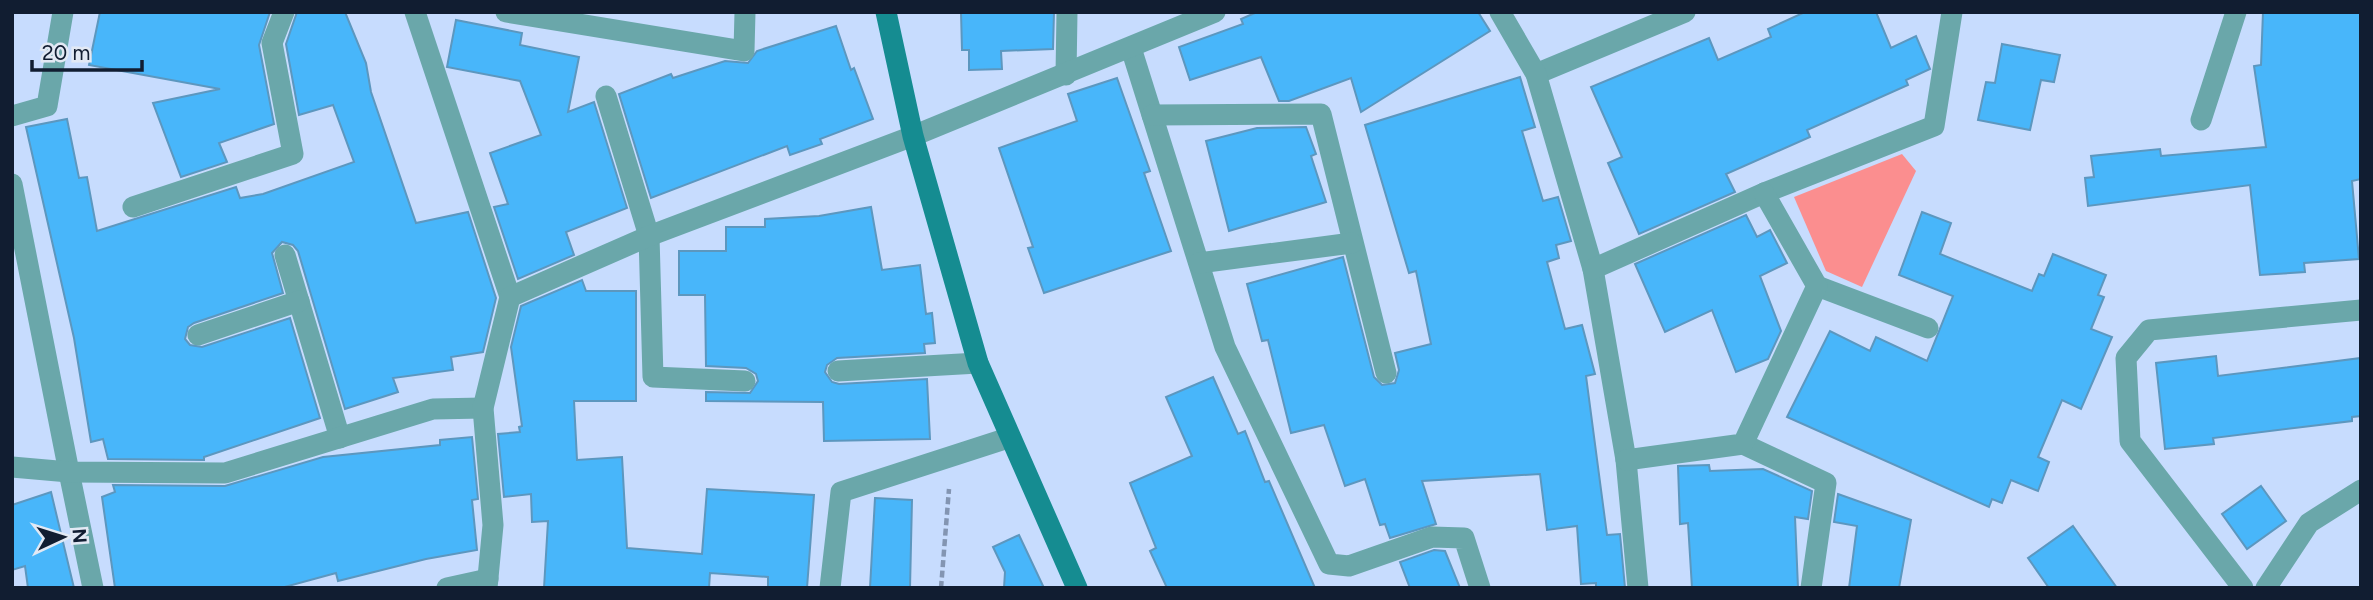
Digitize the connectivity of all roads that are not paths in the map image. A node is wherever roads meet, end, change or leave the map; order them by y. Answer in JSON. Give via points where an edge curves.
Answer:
{"nodes":[{"id":1,"x":63,"y":12,"type":"edge"},
{"id":2,"x":284,"y":12,"type":"edge"},
{"id":3,"x":415,"y":12,"type":"edge"},
{"id":4,"x":506,"y":12,"type":"edge"},
{"id":5,"x":745,"y":12,"type":"edge"},
{"id":6,"x":886,"y":12,"type":"edge"},
{"id":7,"x":1067,"y":12,"type":"edge"},
{"id":8,"x":1215,"y":12,"type":"edge"},
{"id":9,"x":1500,"y":12,"type":"edge"},
{"id":10,"x":1685,"y":12,"type":"edge"},
{"id":11,"x":1952,"y":12,"type":"edge"},
{"id":12,"x":2236,"y":12,"type":"edge"},
{"id":13,"x":1131,"y":48,"type":"junction"},
{"id":14,"x":1536,"y":74,"type":"junction"},
{"id":15,"x":1066,"y":75,"type":"junction"},
{"id":16,"x":606,"y":96,"type":"dead end"},
{"id":17,"x":1152,"y":114,"type":"junction"},
{"id":18,"x":12,"y":116,"type":"edge"},
{"id":19,"x":2201,"y":120,"type":"dead end"},
{"id":20,"x":913,"y":136,"type":"junction"},
{"id":21,"x":12,"y":184,"type":"edge"},
{"id":22,"x":1764,"y":193,"type":"junction"},
{"id":23,"x":133,"y":207,"type":"dead end"},
{"id":24,"x":649,"y":236,"type":"junction"},
{"id":25,"x":1352,"y":243,"type":"junction"},
{"id":26,"x":285,"y":255,"type":"dead end"},
{"id":27,"x":1199,"y":263,"type":"junction"},
{"id":28,"x":1593,"y":269,"type":"junction"},
{"id":29,"x":1817,"y":286,"type":"junction"},
{"id":30,"x":510,"y":297,"type":"junction"},
{"id":31,"x":299,"y":301,"type":"junction"},
{"id":32,"x":2361,"y":310,"type":"edge"},
{"id":33,"x":1928,"y":328,"type":"dead end"},
{"id":34,"x":198,"y":335,"type":"dead end"},
{"id":35,"x":978,"y":363,"type":"junction"},
{"id":36,"x":838,"y":372,"type":"dead end"},
{"id":37,"x":1386,"y":373,"type":"dead end"},
{"id":38,"x":745,"y":381,"type":"dead end"},
{"id":39,"x":482,"y":408,"type":"junction"},
{"id":40,"x":340,"y":438,"type":"junction"},
{"id":41,"x":1009,"y":438,"type":"junction"},
{"id":42,"x":1743,"y":444,"type":"junction"},
{"id":43,"x":1626,"y":460,"type":"junction"},
{"id":44,"x":12,"y":467,"type":"edge"},
{"id":45,"x":69,"y":472,"type":"junction"},
{"id":46,"x":2361,"y":490,"type":"edge"},
{"id":47,"x":487,"y":583,"type":"edge"},
{"id":48,"x":93,"y":588,"type":"edge"},
{"id":49,"x":447,"y":588,"type":"edge"},
{"id":50,"x":830,"y":588,"type":"edge"},
{"id":51,"x":1077,"y":588,"type":"edge"},
{"id":52,"x":1480,"y":588,"type":"edge"},
{"id":53,"x":1638,"y":588,"type":"edge"},
{"id":54,"x":1811,"y":588,"type":"edge"},
{"id":55,"x":2243,"y":588,"type":"edge"},
{"id":56,"x":2266,"y":588,"type":"edge"}],
"edges":[{"from":1,"to":18,"type":"street","via":[[47,106]]},
{"from":2,"to":23,"type":"street","via":[[272,43],[293,154]]},
{"from":3,"to":30,"type":"street"},
{"from":4,"to":5,"type":"street","via":[[744,51]]},
{"from":6,"to":20,"type":"street"},
{"from":7,"to":15,"type":"street"},
{"from":8,"to":13,"type":"street"},
{"from":9,"to":14,"type":"street"},
{"from":10,"to":14,"type":"street"},
{"from":11,"to":22,"type":"street","via":[[1934,126]]},
{"from":12,"to":19,"type":"street"},
{"from":13,"to":15,"type":"street"},
{"from":13,"to":17,"type":"street"},
{"from":14,"to":28,"type":"street"},
{"from":15,"to":20,"type":"street"},
{"from":16,"to":24,"type":"street"},
{"from":17,"to":25,"type":"street","via":[[1321,114]]},
{"from":17,"to":27,"type":"street"},
{"from":20,"to":24,"type":"street"},
{"from":20,"to":35,"type":"street"},
{"from":21,"to":45,"type":"street"},
{"from":22,"to":28,"type":"street"},
{"from":22,"to":29,"type":"street"},
{"from":24,"to":30,"type":"street"},
{"from":24,"to":38,"type":"street","via":[[653,377]]},
{"from":25,"to":27,"type":"street"},
{"from":25,"to":37,"type":"street"},
{"from":26,"to":31,"type":"street"},
{"from":27,"to":52,"type":"street","via":[[1225,347],[1329,564],[1349,566],[1432,537],[1464,538]]},
{"from":28,"to":43,"type":"street"},
{"from":29,"to":33,"type":"street"},
{"from":29,"to":42,"type":"street"},
{"from":30,"to":39,"type":"street"},
{"from":31,"to":34,"type":"street"},
{"from":31,"to":40,"type":"street"},
{"from":32,"to":55,"type":"street","via":[[2149,330],[2126,358],[2130,441]]},
{"from":35,"to":36,"type":"street"},
{"from":35,"to":41,"type":"street"},
{"from":39,"to":40,"type":"street","via":[[433,409]]},
{"from":39,"to":47,"type":"street","via":[[493,525]]},
{"from":40,"to":45,"type":"street","via":[[225,473]]},
{"from":41,"to":50,"type":"street","via":[[841,492]]},
{"from":41,"to":51,"type":"street"},
{"from":42,"to":43,"type":"street"},
{"from":42,"to":54,"type":"street","via":[[1826,483]]},
{"from":43,"to":53,"type":"street"},
{"from":44,"to":45,"type":"street"},
{"from":45,"to":48,"type":"street"},
{"from":46,"to":56,"type":"street","via":[[2309,523]]},
{"from":47,"to":49,"type":"street"}]}
